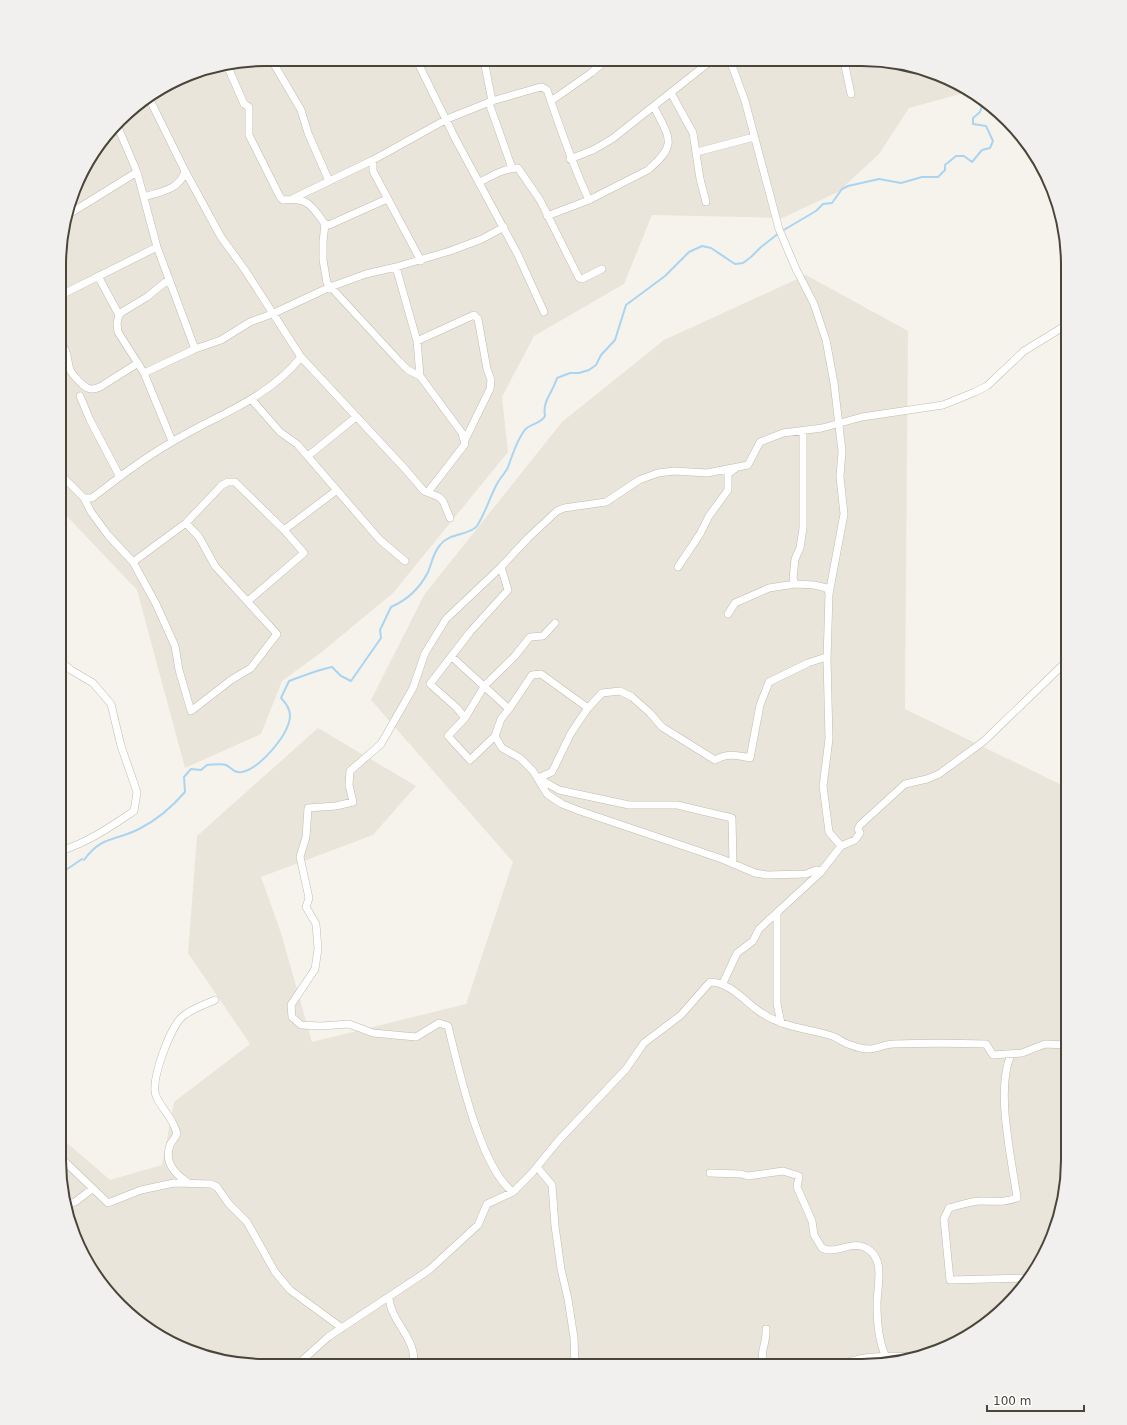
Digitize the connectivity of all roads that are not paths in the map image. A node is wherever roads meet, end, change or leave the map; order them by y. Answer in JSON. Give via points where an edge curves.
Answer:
{"nodes":[{"id":1,"x":275,"y":66,"type":"edge"},
{"id":2,"x":420,"y":66,"type":"edge"},
{"id":3,"x":485,"y":66,"type":"edge"},
{"id":4,"x":599,"y":66,"type":"edge"},
{"id":5,"x":705,"y":66,"type":"edge"},
{"id":6,"x":732,"y":66,"type":"edge"},
{"id":7,"x":845,"y":66,"type":"edge"},
{"id":8,"x":229,"y":70,"type":"edge"},
{"id":9,"x":671,"y":93,"type":"junction"},
{"id":10,"x":851,"y":94,"type":"dead end"},
{"id":11,"x":151,"y":102,"type":"edge"},
{"id":12,"x":491,"y":102,"type":"junction"},
{"id":13,"x":551,"y":102,"type":"junction"},
{"id":14,"x":654,"y":107,"type":"junction"},
{"id":15,"x":447,"y":119,"type":"junction"},
{"id":16,"x":119,"y":130,"type":"edge"},
{"id":17,"x":754,"y":138,"type":"junction"},
{"id":18,"x":697,"y":152,"type":"junction"},
{"id":19,"x":570,"y":159,"type":"junction"},
{"id":20,"x":373,"y":160,"type":"junction"},
{"id":21,"x":512,"y":168,"type":"junction"},
{"id":22,"x":185,"y":171,"type":"junction"},
{"id":23,"x":137,"y":172,"type":"junction"},
{"id":24,"x":329,"y":181,"type":"junction"},
{"id":25,"x":480,"y":182,"type":"junction"},
{"id":26,"x":144,"y":197,"type":"junction"},
{"id":27,"x":294,"y":198,"type":"junction"},
{"id":28,"x":387,"y":199,"type":"junction"},
{"id":29,"x":589,"y":200,"type":"junction"},
{"id":30,"x":706,"y":202,"type":"dead end"},
{"id":31,"x":74,"y":211,"type":"edge"},
{"id":32,"x":547,"y":216,"type":"junction"},
{"id":33,"x":325,"y":224,"type":"junction"},
{"id":34,"x":504,"y":226,"type":"junction"},
{"id":35,"x":157,"y":247,"type":"junction"},
{"id":36,"x":421,"y":260,"type":"junction"},
{"id":37,"x":396,"y":267,"type":"junction"},
{"id":38,"x":602,"y":269,"type":"dead end"},
{"id":39,"x":98,"y":276,"type":"junction"},
{"id":40,"x":168,"y":280,"type":"junction"},
{"id":41,"x":330,"y":287,"type":"junction"},
{"id":42,"x":66,"y":292,"type":"edge"},
{"id":43,"x":544,"y":312,"type":"dead end"},
{"id":44,"x":272,"y":314,"type":"junction"},
{"id":45,"x":119,"y":315,"type":"junction"},
{"id":46,"x":1061,"y":328,"type":"edge"},
{"id":47,"x":417,"y":341,"type":"junction"},
{"id":48,"x":195,"y":349,"type":"junction"},
{"id":49,"x":66,"y":352,"type":"edge"},
{"id":50,"x":301,"y":357,"type":"junction"},
{"id":51,"x":138,"y":363,"type":"junction"},
{"id":52,"x":144,"y":373,"type":"junction"},
{"id":53,"x":420,"y":376,"type":"junction"},
{"id":54,"x":80,"y":396,"type":"dead end"},
{"id":55,"x":252,"y":400,"type":"junction"},
{"id":56,"x":356,"y":417,"type":"junction"},
{"id":57,"x":839,"y":422,"type":"junction"},
{"id":58,"x":803,"y":431,"type":"junction"},
{"id":59,"x":465,"y":440,"type":"junction"},
{"id":60,"x":172,"y":441,"type":"junction"},
{"id":61,"x":308,"y":456,"type":"junction"},
{"id":62,"x":739,"y":466,"type":"junction"},
{"id":63,"x":120,"y":477,"type":"junction"},
{"id":64,"x":66,"y":480,"type":"edge"},
{"id":65,"x":337,"y":490,"type":"junction"},
{"id":66,"x":428,"y":492,"type":"junction"},
{"id":67,"x":84,"y":498,"type":"junction"},
{"id":68,"x":450,"y":518,"type":"dead end"},
{"id":69,"x":186,"y":523,"type":"junction"},
{"id":70,"x":284,"y":530,"type":"junction"},
{"id":71,"x":405,"y":561,"type":"dead end"},
{"id":72,"x":133,"y":562,"type":"junction"},
{"id":73,"x":501,"y":567,"type":"junction"},
{"id":74,"x":678,"y":567,"type":"dead end"},
{"id":75,"x":794,"y":584,"type":"junction"},
{"id":76,"x":829,"y":594,"type":"junction"},
{"id":77,"x":248,"y":601,"type":"junction"},
{"id":78,"x":728,"y":614,"type":"dead end"},
{"id":79,"x":555,"y":623,"type":"dead end"},
{"id":80,"x":452,"y":656,"type":"junction"},
{"id":81,"x":827,"y":659,"type":"junction"},
{"id":82,"x":66,"y":666,"type":"edge"},
{"id":83,"x":1061,"y":667,"type":"edge"},
{"id":84,"x":485,"y":685,"type":"junction"},
{"id":85,"x":588,"y":708,"type":"junction"},
{"id":86,"x":509,"y":709,"type":"junction"},
{"id":87,"x":465,"y":718,"type":"junction"},
{"id":88,"x":495,"y":736,"type":"junction"},
{"id":89,"x":538,"y":778,"type":"junction"},
{"id":90,"x":841,"y":846,"type":"junction"},
{"id":91,"x":66,"y":849,"type":"edge"},
{"id":92,"x":733,"y":864,"type":"junction"},
{"id":93,"x":820,"y":871,"type":"junction"},
{"id":94,"x":777,"y":913,"type":"junction"},
{"id":95,"x":723,"y":983,"type":"junction"},
{"id":96,"x":215,"y":1000,"type":"dead end"},
{"id":97,"x":781,"y":1023,"type":"junction"},
{"id":98,"x":1061,"y":1045,"type":"edge"},
{"id":99,"x":1011,"y":1055,"type":"junction"},
{"id":100,"x":66,"y":1163,"type":"edge"},
{"id":101,"x":536,"y":1167,"type":"junction"},
{"id":102,"x":710,"y":1173,"type":"dead end"},
{"id":103,"x":187,"y":1182,"type":"junction"},
{"id":104,"x":92,"y":1189,"type":"junction"},
{"id":105,"x":512,"y":1192,"type":"junction"},
{"id":106,"x":71,"y":1203,"type":"edge"},
{"id":107,"x":1021,"y":1280,"type":"edge"},
{"id":108,"x":389,"y":1297,"type":"junction"},
{"id":109,"x":342,"y":1328,"type":"junction"},
{"id":110,"x":766,"y":1329,"type":"dead end"},
{"id":111,"x":885,"y":1355,"type":"junction"},
{"id":112,"x":892,"y":1356,"type":"edge"},
{"id":113,"x":303,"y":1359,"type":"edge"},
{"id":114,"x":414,"y":1359,"type":"edge"},
{"id":115,"x":575,"y":1359,"type":"edge"},
{"id":116,"x":762,"y":1359,"type":"edge"},
{"id":117,"x":860,"y":1359,"type":"edge"}],
"edges":[{"from":1,"to":24,"type":"street","via":[[301,110]]},
{"from":2,"to":15,"type":"street"},
{"from":3,"to":12,"type":"street"},
{"from":4,"to":13,"type":"street"},
{"from":5,"to":9,"type":"street"},
{"from":6,"to":17,"type":"street","via":[[745,101]]},
{"from":7,"to":10,"type":"street"},
{"from":8,"to":27,"type":"street","via":[[244,104],[249,108],[249,135],[280,197],[283,200]]},
{"from":9,"to":14,"type":"street"},
{"from":9,"to":18,"type":"street","via":[[691,129]]},
{"from":11,"to":22,"type":"street"},
{"from":12,"to":13,"type":"street","via":[[542,88],[547,90]]},
{"from":12,"to":15,"type":"street"},
{"from":12,"to":21,"type":"street"},
{"from":13,"to":19,"type":"street"},
{"from":14,"to":19,"type":"street","via":[[594,150]]},
{"from":14,"to":29,"type":"street","via":[[668,136],[667,151],[648,170]]},
{"from":15,"to":20,"type":"street"},
{"from":15,"to":25,"type":"street"},
{"from":16,"to":23,"type":"street"},
{"from":17,"to":18,"type":"street"},
{"from":17,"to":57,"type":"street","via":[[779,228],[796,270],[814,304],[826,340]]},
{"from":18,"to":30,"type":"street"},
{"from":19,"to":29,"type":"street"},
{"from":20,"to":24,"type":"street"},
{"from":20,"to":28,"type":"street","via":[[373,171]]},
{"from":21,"to":25,"type":"street"},
{"from":21,"to":32,"type":"street","via":[[518,168],[521,172],[540,200]]},
{"from":22,"to":26,"type":"street","via":[[183,178],[173,188]]},
{"from":22,"to":44,"type":"street","via":[[221,237]]},
{"from":23,"to":26,"type":"street"},
{"from":23,"to":31,"type":"street"},
{"from":24,"to":27,"type":"street"},
{"from":25,"to":34,"type":"street"},
{"from":26,"to":35,"type":"street"},
{"from":27,"to":33,"type":"street","via":[[309,204]]},
{"from":28,"to":33,"type":"street","via":[[332,224]]},
{"from":28,"to":36,"type":"street"},
{"from":29,"to":32,"type":"street"},
{"from":32,"to":38,"type":"street","via":[[578,278],[582,279]]},
{"from":33,"to":41,"type":"street","via":[[323,260]]},
{"from":34,"to":36,"type":"street","via":[[482,239]]},
{"from":34,"to":43,"type":"street"},
{"from":35,"to":39,"type":"street"},
{"from":35,"to":40,"type":"street"},
{"from":36,"to":37,"type":"street"},
{"from":37,"to":41,"type":"street","via":[[366,274]]},
{"from":37,"to":47,"type":"street"},
{"from":39,"to":42,"type":"street"},
{"from":39,"to":45,"type":"street"},
{"from":40,"to":45,"type":"street","via":[[147,298]]},
{"from":40,"to":48,"type":"street"},
{"from":41,"to":44,"type":"street"},
{"from":41,"to":53,"type":"street","via":[[408,370]]},
{"from":44,"to":48,"type":"street","via":[[250,322],[221,340]]},
{"from":44,"to":50,"type":"street"},
{"from":45,"to":51,"type":"street","via":[[118,332]]},
{"from":46,"to":57,"type":"street","via":[[1024,351],[987,386],[975,392],[943,405]]},
{"from":47,"to":53,"type":"street"},
{"from":47,"to":59,"type":"street","via":[[474,315],[478,318],[491,380],[490,389]]},
{"from":48,"to":52,"type":"street"},
{"from":49,"to":51,"type":"street","via":[[70,370],[75,378],[93,390]]},
{"from":50,"to":55,"type":"street","via":[[289,372]]},
{"from":50,"to":56,"type":"street"},
{"from":51,"to":52,"type":"street"},
{"from":52,"to":60,"type":"street"},
{"from":53,"to":59,"type":"street"},
{"from":54,"to":63,"type":"street"},
{"from":55,"to":60,"type":"street"},
{"from":55,"to":61,"type":"street","via":[[280,432],[292,439]]},
{"from":56,"to":61,"type":"street"},
{"from":56,"to":66,"type":"street"},
{"from":57,"to":58,"type":"street","via":[[832,426]]},
{"from":57,"to":76,"type":"street","via":[[844,514]]},
{"from":58,"to":62,"type":"street","via":[[783,433],[764,439],[748,464]]},
{"from":58,"to":75,"type":"street","via":[[803,528],[800,548],[795,559]]},
{"from":59,"to":66,"type":"street","via":[[465,444]]},
{"from":60,"to":63,"type":"street"},
{"from":61,"to":65,"type":"street"},
{"from":62,"to":73,"type":"street","via":[[707,473],[658,473],[639,480],[606,502],[564,508],[557,511],[528,538]]},
{"from":62,"to":74,"type":"street","via":[[728,474],[728,490]]},
{"from":63,"to":67,"type":"street","via":[[92,498]]},
{"from":64,"to":67,"type":"street"},
{"from":65,"to":70,"type":"street"},
{"from":65,"to":71,"type":"street","via":[[380,540]]},
{"from":66,"to":68,"type":"street","via":[[443,501]]},
{"from":67,"to":72,"type":"street","via":[[108,536]]},
{"from":69,"to":70,"type":"street","via":[[222,485],[235,482]]},
{"from":69,"to":72,"type":"street"},
{"from":69,"to":77,"type":"street","via":[[199,537],[216,566]]},
{"from":70,"to":77,"type":"street","via":[[304,553]]},
{"from":72,"to":77,"type":"street","via":[[175,646],[191,711],[251,668],[277,634]]},
{"from":73,"to":80,"type":"street","via":[[508,590]]},
{"from":73,"to":105,"type":"street","via":[[446,619],[425,653],[413,688],[381,744],[350,771],[349,785],[353,802],[308,808],[306,837],[300,857],[309,898],[306,907],[316,924],[318,950],[315,969],[291,1005],[292,1017],[301,1025],[349,1024],[373,1033],[416,1037],[439,1023],[448,1026],[473,1119],[492,1167]]},
{"from":75,"to":76,"type":"street","via":[[827,588]]},
{"from":75,"to":78,"type":"street","via":[[756,593],[736,603]]},
{"from":76,"to":81,"type":"street"},
{"from":79,"to":84,"type":"street","via":[[543,636],[530,637]]},
{"from":80,"to":84,"type":"street"},
{"from":80,"to":87,"type":"street","via":[[430,684]]},
{"from":81,"to":85,"type":"street","via":[[808,662],[770,682],[760,704],[750,758],[731,755],[715,760],[673,735],[632,697],[620,691],[602,693]]},
{"from":81,"to":90,"type":"street","via":[[829,739],[823,786],[829,832]]},
{"from":82,"to":91,"type":"street","via":[[93,683],[111,704],[121,746],[137,792],[134,812],[75,847]]},
{"from":83,"to":90,"type":"street","via":[[984,741],[939,774],[905,784],[860,824],[860,833],[855,840]]},
{"from":84,"to":86,"type":"street"},
{"from":84,"to":87,"type":"street"},
{"from":85,"to":86,"type":"street","via":[[541,674],[532,676]]},
{"from":85,"to":89,"type":"street","via":[[552,772]]},
{"from":86,"to":88,"type":"street","via":[[501,719]]},
{"from":87,"to":88,"type":"street","via":[[448,736],[470,760]]},
{"from":88,"to":89,"type":"street","via":[[502,748],[520,758]]},
{"from":89,"to":92,"type":"street","via":[[547,794],[562,804]]},
{"from":89,"to":92,"type":"street","via":[[559,790],[629,805],[677,805],[732,818]]},
{"from":90,"to":93,"type":"street"},
{"from":92,"to":93,"type":"street","via":[[748,871],[767,875]]},
{"from":93,"to":94,"type":"street"},
{"from":94,"to":95,"type":"street","via":[[759,929],[753,941],[737,953]]},
{"from":94,"to":97,"type":"street","via":[[777,1004]]},
{"from":95,"to":97,"type":"street","via":[[757,1010]]},
{"from":95,"to":101,"type":"street","via":[[710,982],[681,1015],[644,1043],[622,1074]]},
{"from":96,"to":103,"type":"street","via":[[182,1017],[171,1036],[154,1081],[156,1096],[171,1118],[177,1134],[168,1154],[170,1167]]},
{"from":97,"to":99,"type":"street","via":[[869,1049],[890,1044],[967,1042],[986,1044],[993,1054]]},
{"from":98,"to":99,"type":"street","via":[[1045,1044]]},
{"from":99,"to":107,"type":"street","via":[[1004,1080],[1008,1135],[1017,1198],[1003,1203],[980,1201],[956,1206],[950,1208],[944,1219],[950,1280]]},
{"from":100,"to":104,"type":"street"},
{"from":101,"to":105,"type":"street"},
{"from":101,"to":115,"type":"street","via":[[552,1185],[555,1226],[574,1338]]},
{"from":102,"to":111,"type":"street","via":[[748,1176],[783,1171],[799,1176],[797,1187],[812,1221],[814,1235],[822,1248],[830,1250],[860,1245],[868,1248],[877,1262],[878,1337]]},
{"from":103,"to":104,"type":"street","via":[[141,1190],[108,1203]]},
{"from":103,"to":109,"type":"street","via":[[217,1187],[247,1222],[275,1272],[290,1290]]},
{"from":104,"to":106,"type":"street"},
{"from":105,"to":108,"type":"street","via":[[487,1204],[478,1225],[453,1249],[429,1270]]},
{"from":108,"to":109,"type":"street"},
{"from":108,"to":114,"type":"street","via":[[391,1310],[413,1351]]},
{"from":109,"to":113,"type":"street","via":[[318,1344]]},
{"from":110,"to":116,"type":"street","via":[[766,1340],[761,1352]]},
{"from":111,"to":112,"type":"street"},
{"from":111,"to":117,"type":"street"}]}
